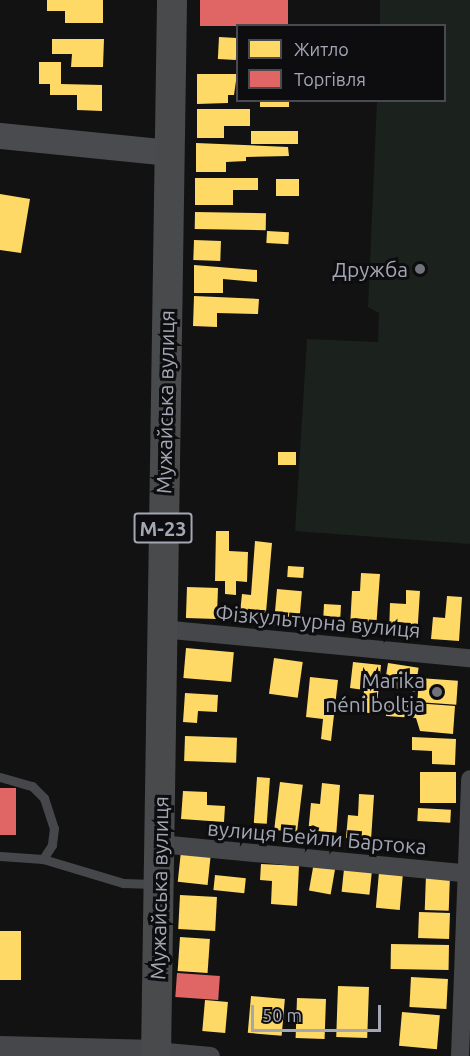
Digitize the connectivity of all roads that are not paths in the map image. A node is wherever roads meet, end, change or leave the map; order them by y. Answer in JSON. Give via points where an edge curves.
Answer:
{"nodes":[{"id":1,"x":172,"y":0,"type":"edge"},
{"id":2,"x":0,"y":136,"type":"edge"},
{"id":3,"x":170,"y":153,"type":"junction"},
{"id":4,"x":161,"y":629,"type":"junction"},
{"id":5,"x":470,"y":658,"type":"edge"},
{"id":6,"x":0,"y":777,"type":"edge"},
{"id":7,"x":470,"y":779,"type":"edge"},
{"id":8,"x":160,"y":844,"type":"junction"},
{"id":9,"x":0,"y":856,"type":"edge"},
{"id":10,"x":43,"y":859,"type":"junction"},
{"id":11,"x":467,"y":874,"type":"edge"},
{"id":12,"x":160,"y":885,"type":"junction"},
{"id":13,"x":0,"y":1047,"type":"edge"},
{"id":14,"x":156,"y":1054,"type":"edge"},
{"id":15,"x":211,"y":1056,"type":"edge"},
{"id":16,"x":460,"y":1056,"type":"edge"}],
"edges":[{"from":1,"to":3,"type":"highway","name":"Мужайська вулиця","number":"М-23"},
{"from":2,"to":3,"type":"main road"},
{"from":3,"to":4,"type":"highway","name":"Мужайська вулиця","number":"М-23"},
{"from":4,"to":5,"type":"street","name":"Фізкультурна вулиця"},
{"from":4,"to":8,"type":"highway","name":"Мужайська вулиця","number":"М-23"},
{"from":6,"to":10,"type":"lane","via":[[25,783],[44,798],[54,828],[52,845]]},
{"from":7,"to":11,"type":"street"},
{"from":8,"to":11,"type":"street","name":"вулиця Бейли Бартока"},
{"from":8,"to":12,"type":"highway","name":"Мужайська вулиця","number":"М-23"},
{"from":9,"to":10,"type":"lane"},
{"from":10,"to":12,"type":"lane","via":[[123,884]]},
{"from":11,"to":16,"type":"street"},
{"from":12,"to":14,"type":"highway","name":"Мужайська вулиця","number":"М-23"},
{"from":13,"to":14,"type":"street"},
{"from":14,"to":15,"type":"street"}]}
